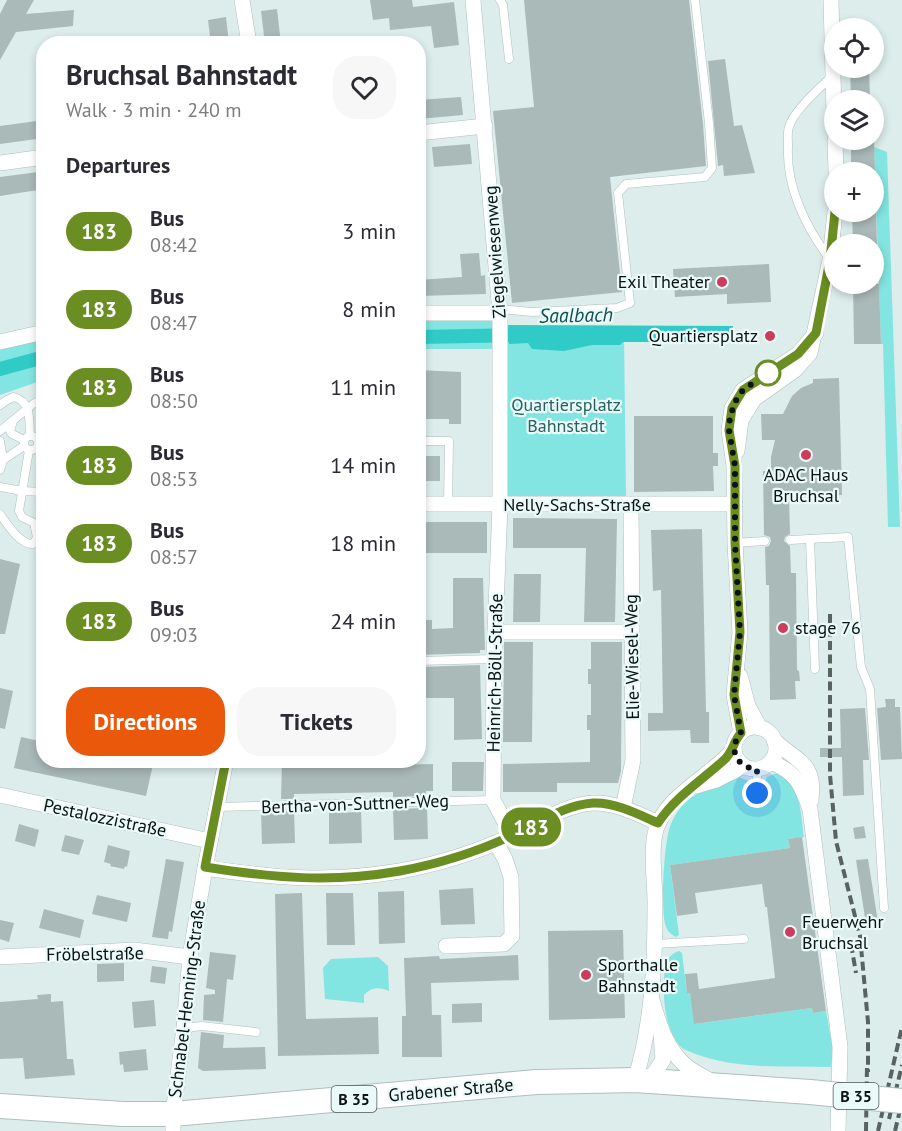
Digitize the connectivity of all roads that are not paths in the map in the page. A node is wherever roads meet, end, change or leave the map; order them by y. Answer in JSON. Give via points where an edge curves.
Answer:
{"nodes":[{"id":1,"x":242,"y":0,"type":"edge"},
{"id":2,"x":473,"y":0,"type":"edge"},
{"id":3,"x":500,"y":0,"type":"edge"},
{"id":4,"x":695,"y":0,"type":"edge"},
{"id":5,"x":831,"y":0,"type":"edge"},
{"id":6,"x":831,"y":18,"type":"edge"},
{"id":7,"x":248,"y":36,"type":"edge"},
{"id":8,"x":509,"y":59,"type":"dead end"},
{"id":9,"x":830,"y":78,"type":"edge"},
{"id":10,"x":485,"y":126,"type":"junction"},
{"id":11,"x":426,"y":132,"type":"edge"},
{"id":12,"x":36,"y":158,"type":"edge"},
{"id":13,"x":0,"y":163,"type":"edge"},
{"id":14,"x":824,"y":251,"type":"edge"},
{"id":15,"x":824,"y":291,"type":"edge"},
{"id":16,"x":426,"y":313,"type":"edge"},
{"id":17,"x":500,"y":313,"type":"junction"},
{"id":18,"x":36,"y":334,"type":"edge"},
{"id":19,"x":0,"y":342,"type":"edge"},
{"id":20,"x":36,"y":403,"type":"edge"},
{"id":21,"x":0,"y":405,"type":"edge"},
{"id":22,"x":28,"y":408,"type":"junction"},
{"id":23,"x":13,"y":421,"type":"junction"},
{"id":24,"x":0,"y":431,"type":"edge"},
{"id":25,"x":36,"y":438,"type":"edge"},
{"id":26,"x":0,"y":441,"type":"edge"},
{"id":27,"x":426,"y":441,"type":"edge"},
{"id":28,"x":27,"y":443,"type":"junction"},
{"id":29,"x":36,"y":446,"type":"edge"},
{"id":30,"x":3,"y":460,"type":"junction"},
{"id":31,"x":0,"y":470,"type":"edge"},
{"id":32,"x":0,"y":487,"type":"edge"},
{"id":33,"x":22,"y":491,"type":"junction"},
{"id":34,"x":36,"y":492,"type":"edge"},
{"id":35,"x":426,"y":504,"type":"edge"},
{"id":36,"x":735,"y":504,"type":"junction"},
{"id":37,"x":448,"y":505,"type":"junction"},
{"id":38,"x":500,"y":505,"type":"junction"},
{"id":39,"x":631,"y":505,"type":"junction"},
{"id":40,"x":0,"y":514,"type":"edge"},
{"id":41,"x":35,"y":527,"type":"joint"},
{"id":42,"x":36,"y":532,"type":"edge"},
{"id":43,"x":810,"y":539,"type":"junction"},
{"id":44,"x":790,"y":540,"type":"dead end"},
{"id":45,"x":765,"y":541,"type":"dead end"},
{"id":46,"x":36,"y":542,"type":"edge"},
{"id":47,"x":735,"y":543,"type":"junction"},
{"id":48,"x":495,"y":632,"type":"junction"},
{"id":49,"x":631,"y":632,"type":"junction"},
{"id":50,"x":494,"y":659,"type":"junction"},
{"id":51,"x":426,"y":661,"type":"edge"},
{"id":52,"x":738,"y":668,"type":"junction"},
{"id":53,"x":815,"y":669,"type":"dead end"},
{"id":54,"x":760,"y":728,"type":"junction"},
{"id":55,"x":741,"y":733,"type":"junction"},
{"id":56,"x":774,"y":741,"type":"junction"},
{"id":57,"x":734,"y":749,"type":"junction"},
{"id":58,"x":757,"y":766,"type":"junction"},
{"id":59,"x":224,"y":768,"type":"edge"},
{"id":60,"x":690,"y":788,"type":"junction"},
{"id":61,"x":757,"y":793,"type":"dead end"},
{"id":62,"x":0,"y":795,"type":"edge"},
{"id":63,"x":493,"y":800,"type":"junction"},
{"id":64,"x":217,"y":807,"type":"junction"},
{"id":65,"x":623,"y":808,"type":"junction"},
{"id":66,"x":810,"y":809,"type":"junction"},
{"id":67,"x":658,"y":823,"type":"junction"},
{"id":68,"x":512,"y":836,"type":"junction"},
{"id":69,"x":210,"y":841,"type":"junction"},
{"id":70,"x":496,"y":843,"type":"junction"},
{"id":71,"x":205,"y":867,"type":"junction"},
{"id":72,"x":884,"y":908,"type":"dead end"},
{"id":73,"x":744,"y":939,"type":"dead end"},
{"id":74,"x":654,"y":944,"type":"junction"},
{"id":75,"x":446,"y":946,"type":"dead end"},
{"id":76,"x":0,"y":957,"type":"edge"},
{"id":77,"x":190,"y":957,"type":"junction"},
{"id":78,"x":651,"y":998,"type":"junction"},
{"id":79,"x":184,"y":1028,"type":"junction"},
{"id":80,"x":661,"y":1029,"type":"junction"},
{"id":81,"x":256,"y":1032,"type":"dead end"},
{"id":82,"x":635,"y":1080,"type":"junction"},
{"id":83,"x":718,"y":1086,"type":"junction"},
{"id":84,"x":902,"y":1101,"type":"edge"},
{"id":85,"x":0,"y":1106,"type":"edge"},
{"id":86,"x":173,"y":1122,"type":"edge"},
{"id":87,"x":838,"y":1131,"type":"edge"}],
"edges":[{"from":1,"to":7,"type":"street"},
{"from":2,"to":10,"type":"street","name":"Ziegelwiesenweg"},
{"from":3,"to":8,"type":"lane"},
{"from":4,"to":17,"type":"lane","via":[[712,168],[705,177],[626,184],[618,193],[630,303],[617,308]]},
{"from":5,"to":6,"type":"street"},
{"from":9,"to":14,"type":"lane","via":[[789,127],[787,163],[793,190]]},
{"from":10,"to":11,"type":"street"},
{"from":10,"to":17,"type":"street","name":"Ziegelwiesenweg"},
{"from":12,"to":13,"type":"street"},
{"from":15,"to":36,"type":"street","via":[[806,360],[754,399],[741,420]]},
{"from":16,"to":17,"type":"street"},
{"from":17,"to":38,"type":"street","name":"Ziegelwiesenweg"},
{"from":18,"to":19,"type":"street"},
{"from":20,"to":22,"type":"lane"},
{"from":21,"to":22,"type":"lane","via":[[14,397]]},
{"from":22,"to":23,"type":"lane"},
{"from":22,"to":28,"type":"lane"},
{"from":23,"to":24,"type":"lane"},
{"from":23,"to":28,"type":"lane","via":[[10,431]]},
{"from":25,"to":28,"type":"lane"},
{"from":26,"to":30,"type":"lane"},
{"from":27,"to":37,"type":"lane","via":[[449,441]]},
{"from":28,"to":29,"type":"lane"},
{"from":28,"to":30,"type":"lane"},
{"from":28,"to":33,"type":"lane"},
{"from":30,"to":31,"type":"lane"},
{"from":32,"to":33,"type":"lane"},
{"from":33,"to":34,"type":"lane"},
{"from":33,"to":41,"type":"lane","via":[[20,514]]},
{"from":35,"to":37,"type":"street","name":"Nelly-Sachs-Straße"},
{"from":36,"to":39,"type":"street","name":"Nelly-Sachs-Straße"},
{"from":36,"to":47,"type":"street"},
{"from":37,"to":38,"type":"street","name":"Nelly-Sachs-Straße"},
{"from":38,"to":39,"type":"street","name":"Nelly-Sachs-Straße"},
{"from":38,"to":48,"type":"street","name":"Heinrich-Böll-Straße"},
{"from":39,"to":49,"type":"street","name":"Elie-Wiesel-Weg"},
{"from":40,"to":46,"type":"lane","via":[[26,544]]},
{"from":41,"to":42,"type":"lane"},
{"from":43,"to":44,"type":"lane"},
{"from":43,"to":53,"type":"lane"},
{"from":43,"to":72,"type":"lane","via":[[849,537],[861,668],[870,689]]},
{"from":45,"to":47,"type":"lane"},
{"from":47,"to":52,"type":"street"},
{"from":48,"to":49,"type":"street"},
{"from":48,"to":50,"type":"street","name":"Heinrich-Böll-Straße"},
{"from":49,"to":65,"type":"street","name":"Elie-Wiesel-Weg","via":[[633,760]]},
{"from":50,"to":51,"type":"lane"},
{"from":50,"to":63,"type":"street","name":"Heinrich-Böll-Straße"},
{"from":52,"to":54,"type":"street","via":[[748,706]]},
{"from":52,"to":55,"type":"street","via":[[734,695]]},
{"from":54,"to":55,"type":"street"},
{"from":54,"to":56,"type":"street"},
{"from":55,"to":57,"type":"street"},
{"from":56,"to":58,"type":"street","via":[[775,751]]},
{"from":56,"to":66,"type":"street","via":[[803,762],[810,774]]},
{"from":57,"to":58,"type":"street","via":[[735,756]]},
{"from":57,"to":60,"type":"street"},
{"from":58,"to":60,"type":"street"},
{"from":58,"to":61,"type":"lane"},
{"from":58,"to":66,"type":"street","via":[[787,769],[797,778]]},
{"from":59,"to":64,"type":"street","name":"Schnabel-Henning-Straße"},
{"from":60,"to":67,"type":"street"},
{"from":62,"to":69,"type":"street","name":"Pestalozzistraße"},
{"from":63,"to":64,"type":"lane","name":"Bertha-von-Suttner-Weg"},
{"from":63,"to":68,"type":"street","name":"Heinrich-Böll-Straße"},
{"from":64,"to":69,"type":"street","name":"Schnabel-Henning-Straße"},
{"from":65,"to":67,"type":"street"},
{"from":65,"to":68,"type":"street","via":[[595,803],[575,806]]},
{"from":66,"to":87,"type":"street","via":[[840,1047]]},
{"from":67,"to":74,"type":"street","via":[[654,847]]},
{"from":68,"to":70,"type":"street"},
{"from":69,"to":71,"type":"street","name":"Schnabel-Henning-Straße"},
{"from":70,"to":71,"type":"street","via":[[402,871],[352,878],[275,878]]},
{"from":70,"to":75,"type":"street","via":[[511,878],[512,936],[504,944]]},
{"from":71,"to":77,"type":"street","name":"Schnabel-Henning-Straße"},
{"from":73,"to":74,"type":"lane"},
{"from":74,"to":78,"type":"street"},
{"from":76,"to":77,"type":"street","name":"Fröbelstraße","via":[[134,950]]},
{"from":77,"to":79,"type":"street","name":"Schnabel-Henning-Straße"},
{"from":78,"to":80,"type":"street"},
{"from":78,"to":82,"type":"street"},
{"from":79,"to":81,"type":"lane"},
{"from":79,"to":86,"type":"street","name":"Schnabel-Henning-Straße"},
{"from":80,"to":82,"type":"street","via":[[663,1060],[653,1075]]},
{"from":80,"to":83,"type":"street","via":[[671,1049],[686,1065]]},
{"from":82,"to":83,"type":"main road","name":"Grabener Straße","number":"B 35"},
{"from":82,"to":86,"type":"main road","name":"Grabener Straße","number":"B 35","via":[[536,1082]]},
{"from":83,"to":84,"type":"main road","name":"Grabener Straße","number":"B 35","bridge":true},
{"from":85,"to":86,"type":"main road","name":"Grabener Straße","number":"B 35","via":[[123,1114]]}]}
